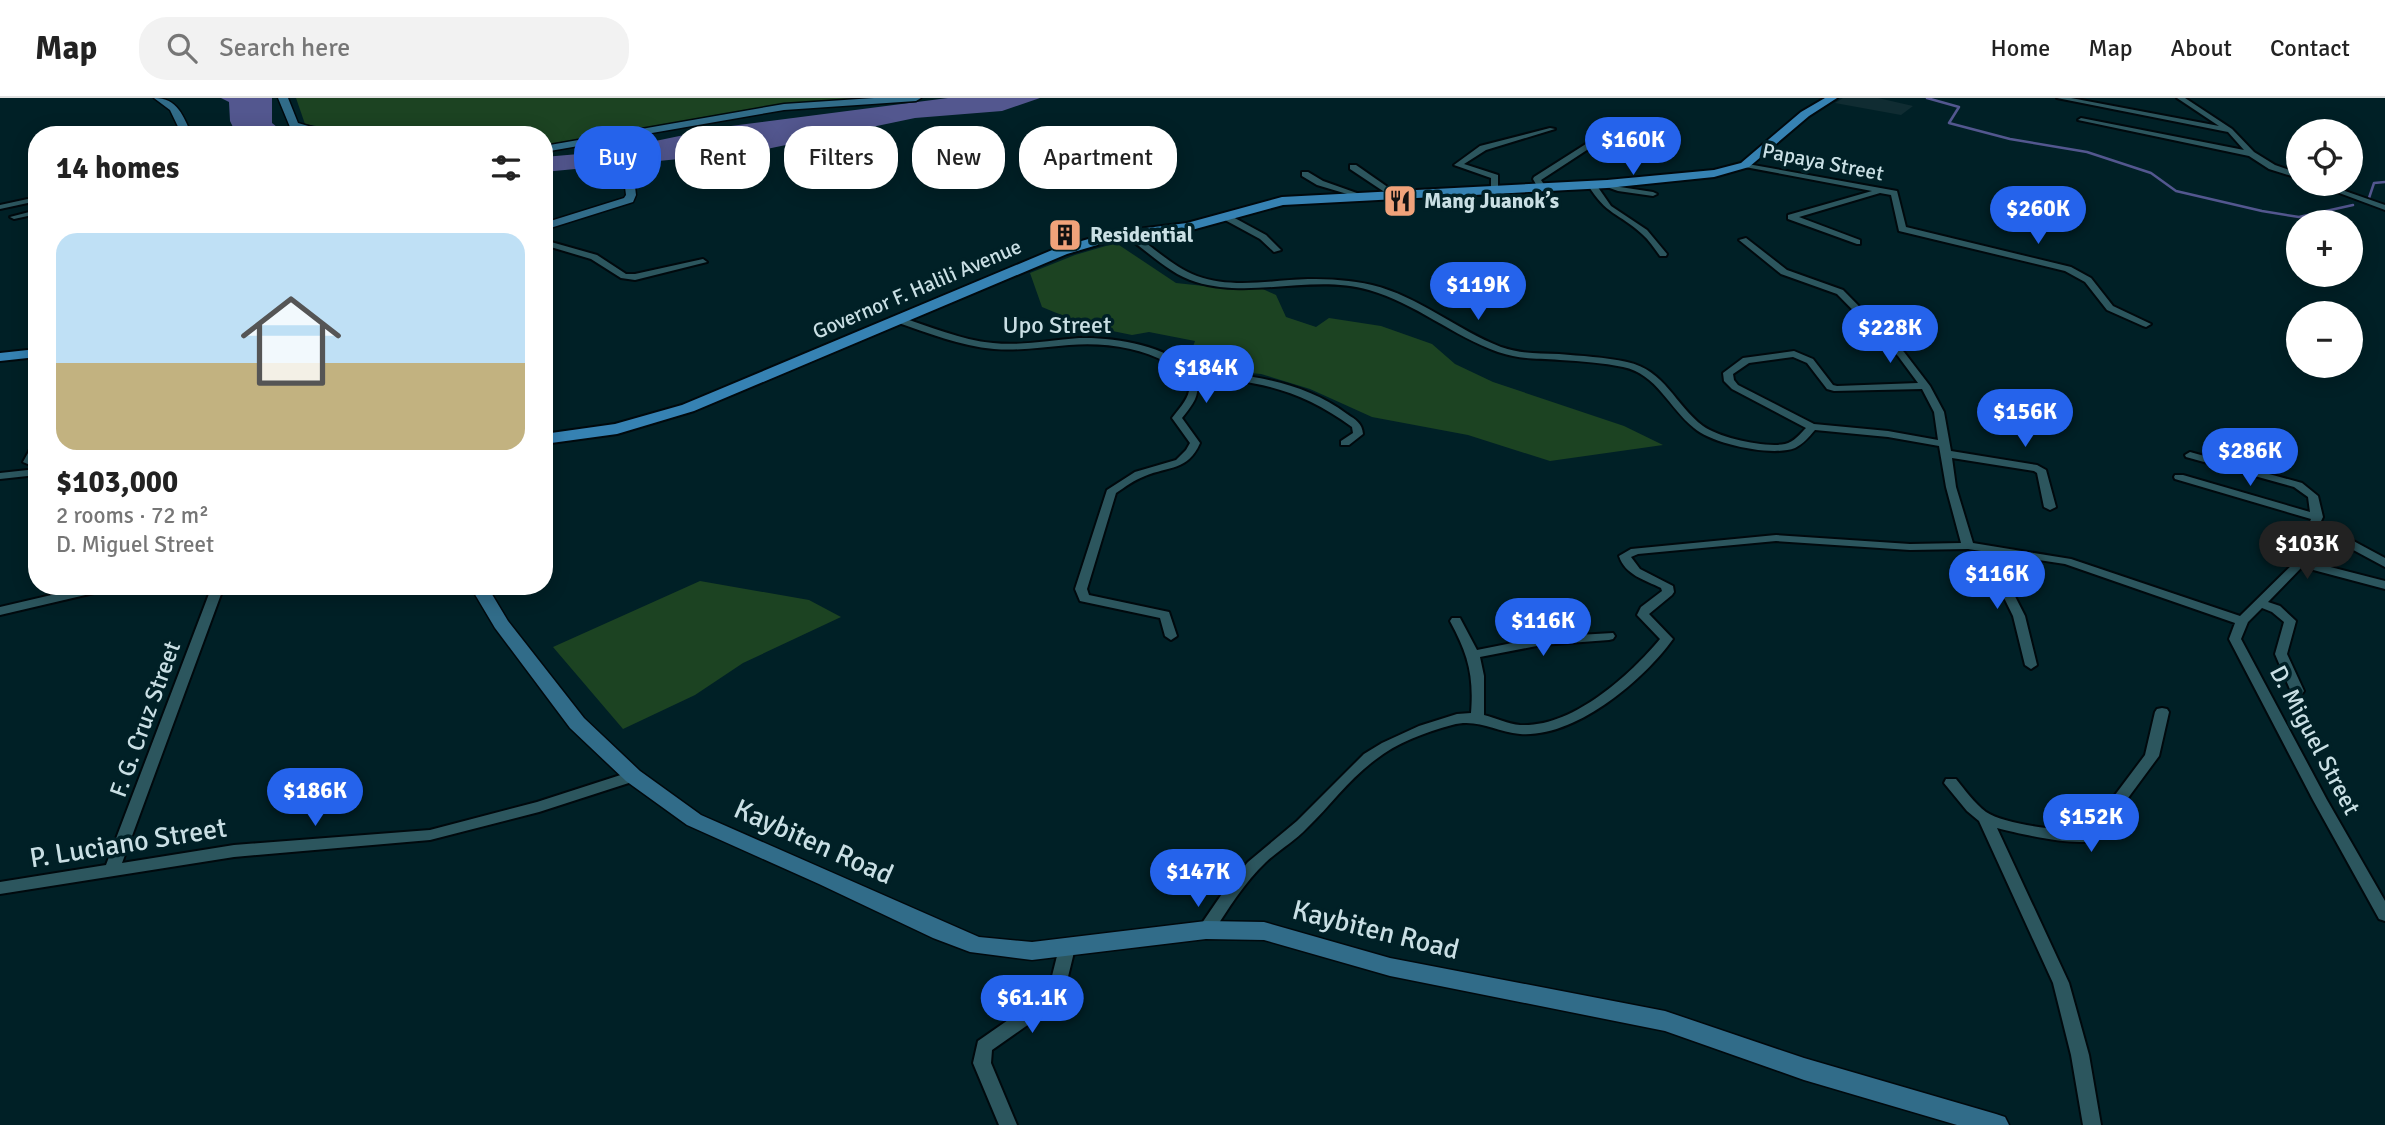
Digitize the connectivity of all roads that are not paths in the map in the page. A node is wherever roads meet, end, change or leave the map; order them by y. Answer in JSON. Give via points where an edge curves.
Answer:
{"nodes":[{"id":1,"x":159,"y":98,"type":"edge"},
{"id":2,"x":283,"y":98,"type":"edge"},
{"id":3,"x":916,"y":98,"type":"edge"},
{"id":4,"x":1832,"y":98,"type":"edge"},
{"id":5,"x":2060,"y":98,"type":"edge"},
{"id":6,"x":2180,"y":98,"type":"edge"},
{"id":7,"x":2081,"y":120,"type":"dead end"},
{"id":8,"x":183,"y":126,"type":"edge"},
{"id":9,"x":298,"y":126,"type":"edge"},
{"id":10,"x":1552,"y":129,"type":"dead end"},
{"id":11,"x":2230,"y":130,"type":"junction"},
{"id":12,"x":661,"y":132,"type":"edge"},
{"id":13,"x":574,"y":145,"type":"edge"},
{"id":14,"x":553,"y":148,"type":"edge"},
{"id":15,"x":1669,"y":149,"type":"dead end"},
{"id":16,"x":2251,"y":153,"type":"junction"},
{"id":17,"x":1745,"y":164,"type":"junction"},
{"id":18,"x":1353,"y":167,"type":"dead end"},
{"id":19,"x":2286,"y":172,"type":"edge"},
{"id":20,"x":1305,"y":174,"type":"dead end"},
{"id":21,"x":1607,"y":184,"type":"junction"},
{"id":22,"x":1592,"y":185,"type":"junction"},
{"id":23,"x":1541,"y":186,"type":"junction"},
{"id":24,"x":1495,"y":188,"type":"junction"},
{"id":25,"x":630,"y":189,"type":"edge"},
{"id":26,"x":1882,"y":191,"type":"junction"},
{"id":27,"x":1653,"y":194,"type":"dead end"},
{"id":28,"x":1395,"y":195,"type":"junction"},
{"id":29,"x":2352,"y":196,"type":"edge"},
{"id":30,"x":1364,"y":197,"type":"junction"},
{"id":31,"x":28,"y":201,"type":"edge"},
{"id":32,"x":0,"y":206,"type":"edge"},
{"id":33,"x":2385,"y":208,"type":"edge"},
{"id":34,"x":28,"y":214,"type":"edge"},
{"id":35,"x":14,"y":217,"type":"dead end"},
{"id":36,"x":1228,"y":218,"type":"junction"},
{"id":37,"x":553,"y":224,"type":"edge"},
{"id":38,"x":1128,"y":234,"type":"junction"},
{"id":39,"x":1742,"y":240,"type":"dead end"},
{"id":40,"x":1857,"y":242,"type":"dead end"},
{"id":41,"x":553,"y":245,"type":"edge"},
{"id":42,"x":1277,"y":250,"type":"dead end"},
{"id":43,"x":1663,"y":254,"type":"dead end"},
{"id":44,"x":703,"y":262,"type":"dead end"},
{"id":45,"x":899,"y":320,"type":"junction"},
{"id":46,"x":2146,"y":324,"type":"dead end"},
{"id":47,"x":28,"y":354,"type":"edge"},
{"id":48,"x":0,"y":357,"type":"edge"},
{"id":49,"x":1190,"y":373,"type":"junction"},
{"id":50,"x":1925,"y":386,"type":"junction"},
{"id":51,"x":1812,"y":427,"type":"junction"},
{"id":52,"x":553,"y":439,"type":"edge"},
{"id":53,"x":1345,"y":443,"type":"dead end"},
{"id":54,"x":1946,"y":449,"type":"junction"},
{"id":55,"x":2190,"y":455,"type":"dead end"},
{"id":56,"x":28,"y":472,"type":"edge"},
{"id":57,"x":0,"y":476,"type":"edge"},
{"id":58,"x":2179,"y":477,"type":"dead end"},
{"id":59,"x":2050,"y":507,"type":"dead end"},
{"id":60,"x":2316,"y":521,"type":"junction"},
{"id":61,"x":1968,"y":546,"type":"junction"},
{"id":62,"x":1985,"y":548,"type":"junction"},
{"id":63,"x":2300,"y":563,"type":"junction"},
{"id":64,"x":2385,"y":564,"type":"edge"},
{"id":65,"x":2385,"y":585,"type":"edge"},
{"id":66,"x":68,"y":595,"type":"edge"},
{"id":67,"x":215,"y":595,"type":"edge"},
{"id":68,"x":483,"y":595,"type":"edge"},
{"id":69,"x":2261,"y":603,"type":"junction"},
{"id":70,"x":0,"y":611,"type":"edge"},
{"id":71,"x":1455,"y":621,"type":"dead end"},
{"id":72,"x":2242,"y":621,"type":"junction"},
{"id":73,"x":1171,"y":636,"type":"dead end"},
{"id":74,"x":1609,"y":636,"type":"dead end"},
{"id":75,"x":1475,"y":654,"type":"junction"},
{"id":76,"x":2031,"y":665,"type":"dead end"},
{"id":77,"x":2297,"y":691,"type":"dead end"},
{"id":78,"x":2162,"y":712,"type":"dead end"},
{"id":79,"x":1477,"y":716,"type":"junction"},
{"id":80,"x":633,"y":776,"type":"junction"},
{"id":81,"x":1951,"y":783,"type":"dead end"},
{"id":82,"x":1985,"y":818,"type":"junction"},
{"id":83,"x":113,"y":868,"type":"junction"},
{"id":84,"x":0,"y":888,"type":"edge"},
{"id":85,"x":2385,"y":915,"type":"edge"},
{"id":86,"x":1206,"y":930,"type":"junction"},
{"id":87,"x":1068,"y":948,"type":"junction"},
{"id":88,"x":1008,"y":1125,"type":"edge"},
{"id":89,"x":1996,"y":1125,"type":"edge"},
{"id":90,"x":2092,"y":1125,"type":"edge"}],
"edges":[{"from":1,"to":8,"type":"street","via":[[174,108]]},
{"from":2,"to":9,"type":"street"},
{"from":3,"to":12,"type":"street","via":[[784,107]]},
{"from":4,"to":17,"type":"main road","name":"Governor F. Halili Avenue","via":[[1805,114]]},
{"from":5,"to":11,"type":"street"},
{"from":6,"to":11,"type":"street"},
{"from":7,"to":16,"type":"street"},
{"from":10,"to":24,"type":"street","via":[[1483,148],[1458,165],[1495,177]]},
{"from":11,"to":16,"type":"street"},
{"from":13,"to":14,"type":"street"},
{"from":15,"to":23,"type":"street","via":[[1592,144],[1537,178]]},
{"from":16,"to":19,"type":"street"},
{"from":17,"to":21,"type":"main road","name":"Governor F. Halili Avenue","via":[[1714,173]]},
{"from":17,"to":26,"type":"street","name":"Papaya Street"},
{"from":18,"to":28,"type":"street"},
{"from":20,"to":30,"type":"street"},
{"from":21,"to":22,"type":"main road","name":"Governor F. Halili Avenue"},
{"from":21,"to":27,"type":"street"},
{"from":22,"to":23,"type":"main road","name":"Governor F. Halili Avenue"},
{"from":22,"to":43,"type":"street","via":[[1602,204],[1638,226]]},
{"from":23,"to":24,"type":"main road","name":"Governor F. Halili Avenue"},
{"from":24,"to":28,"type":"main road","name":"Governor F. Halili Avenue"},
{"from":25,"to":37,"type":"street","via":[[624,204]]},
{"from":26,"to":40,"type":"street","via":[[1791,217]]},
{"from":26,"to":46,"type":"street","name":"Papaya Street","via":[[1894,193],[1902,229],[2068,269],[2088,280],[2110,307]]},
{"from":28,"to":30,"type":"main road","name":"Governor F. Halili Avenue"},
{"from":29,"to":33,"type":"street"},
{"from":30,"to":36,"type":"main road","name":"Governor F. Halili Avenue","via":[[1282,201]]},
{"from":31,"to":32,"type":"street"},
{"from":34,"to":35,"type":"street"},
{"from":36,"to":38,"type":"main road","name":"Governor F. Halili Avenue"},
{"from":36,"to":42,"type":"street"},
{"from":38,"to":45,"type":"main road","name":"Governor F. Halili Avenue","via":[[1062,251]]},
{"from":38,"to":51,"type":"street","via":[[1175,269],[1200,280],[1372,287],[1516,355],[1638,367],[1653,376],[1699,427],[1714,435],[1781,449],[1794,445]]},
{"from":39,"to":50,"type":"street","via":[[1784,272],[1840,292],[1901,354]]},
{"from":41,"to":44,"type":"street","via":[[594,257],[624,276]]},
{"from":45,"to":49,"type":"street","name":"Upo Street","via":[[988,346],[1023,349],[1081,341],[1125,346],[1176,361]]},
{"from":45,"to":52,"type":"main road","name":"Governor F. Halili Avenue","via":[[688,408],[617,429]]},
{"from":47,"to":48,"type":"main road"},
{"from":49,"to":53,"type":"street","via":[[1270,380],[1305,392],[1335,407],[1357,426],[1358,434]]},
{"from":49,"to":73,"type":"street","via":[[1195,387],[1177,418],[1195,443],[1192,453],[1178,464],[1142,473],[1111,492],[1081,589],[1084,598],[1165,615]]},
{"from":50,"to":51,"type":"street","via":[[1833,388],[1810,361],[1794,354],[1746,360],[1728,373],[1735,387]]},
{"from":50,"to":54,"type":"street","via":[[1939,412]]},
{"from":51,"to":54,"type":"street","via":[[1888,434]]},
{"from":54,"to":59,"type":"street","via":[[2037,468]]},
{"from":54,"to":61,"type":"street","via":[[1951,487]]},
{"from":55,"to":60,"type":"street","via":[[2298,485],[2313,496]]},
{"from":56,"to":57,"type":"street"},
{"from":58,"to":60,"type":"street"},
{"from":60,"to":63,"type":"street"},
{"from":60,"to":64,"type":"street"},
{"from":61,"to":62,"type":"street"},
{"from":61,"to":79,"type":"street","via":[[1776,538],[1634,551],[1625,556],[1626,563],[1667,586],[1668,593],[1643,615],[1667,639],[1646,665],[1610,696],[1549,725],[1517,729]]},
{"from":62,"to":72,"type":"street","via":[[2067,561]]},
{"from":62,"to":76,"type":"street","via":[[2019,616]]},
{"from":63,"to":65,"type":"street"},
{"from":63,"to":69,"type":"street"},
{"from":66,"to":70,"type":"street"},
{"from":67,"to":83,"type":"street","name":"F. G. Cruz Street"},
{"from":68,"to":80,"type":"street","name":"Kaybiten Road","via":[[578,723]]},
{"from":69,"to":72,"type":"street"},
{"from":69,"to":77,"type":"street","via":[[2290,621],[2281,654]]},
{"from":71,"to":75,"type":"street"},
{"from":72,"to":85,"type":"street","name":"D. Miguel Street","via":[[2235,639]]},
{"from":74,"to":75,"type":"street"},
{"from":75,"to":79,"type":"street","via":[[1480,679]]},
{"from":78,"to":82,"type":"street","via":[[2152,756],[2092,836],[2078,838]]},
{"from":79,"to":86,"type":"street","via":[[1415,734],[1371,755],[1300,828],[1261,858]]},
{"from":80,"to":83,"type":"street","name":"P. Luciano Street","via":[[539,807],[430,835],[234,851]]},
{"from":80,"to":87,"type":"street","name":"Kaybiten Road","via":[[694,820],[941,932],[978,946],[1031,951]]},
{"from":81,"to":82,"type":"street"},
{"from":82,"to":90,"type":"street","via":[[2061,983]]},
{"from":83,"to":84,"type":"street","name":"P. Luciano Street"},
{"from":86,"to":87,"type":"street","name":"Kaybiten Road"},
{"from":86,"to":89,"type":"street","name":"Kaybiten Road","via":[[1264,931],[1390,967],[1665,1021],[1804,1069]]},
{"from":87,"to":88,"type":"street","via":[[1050,1000],[984,1046],[982,1063]]}]}
